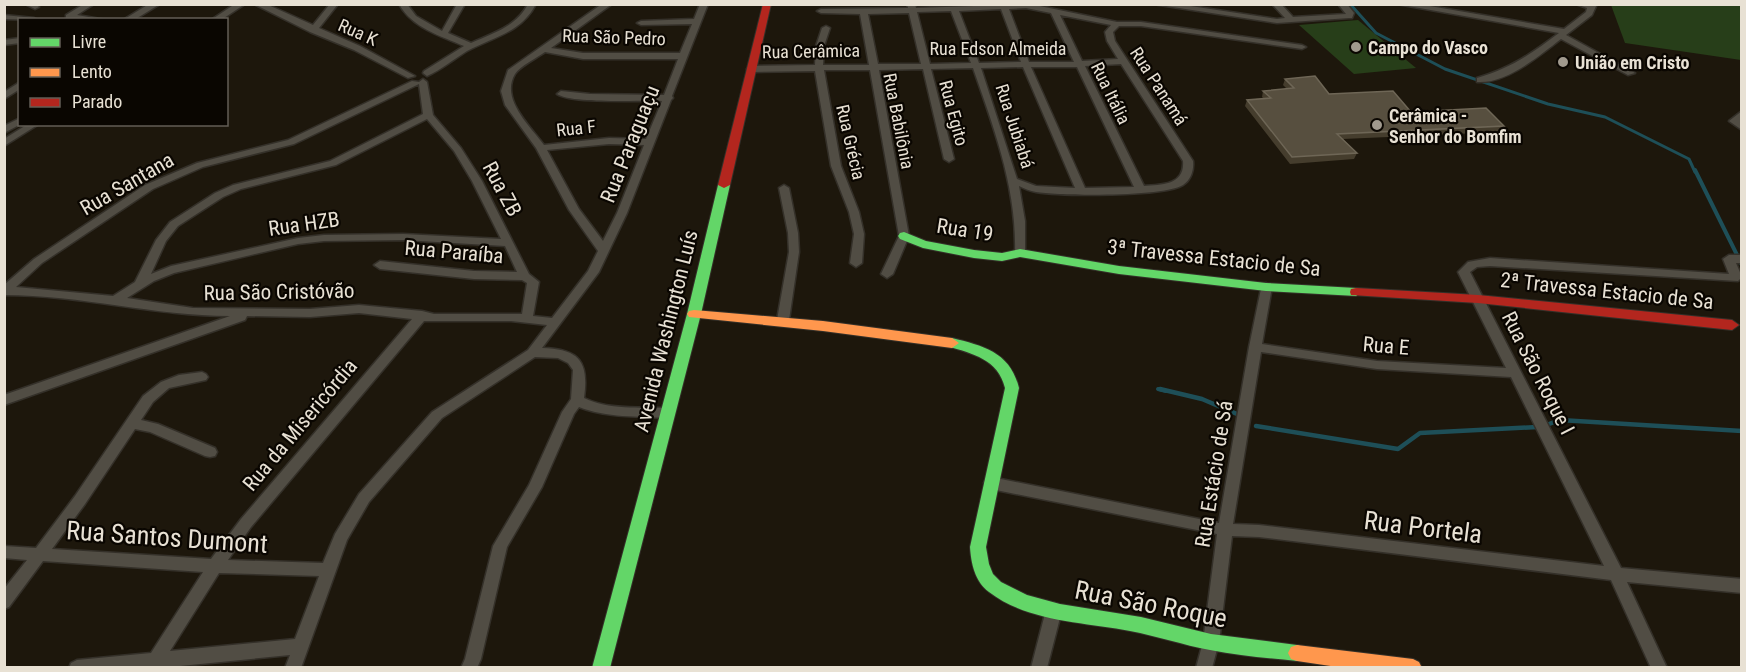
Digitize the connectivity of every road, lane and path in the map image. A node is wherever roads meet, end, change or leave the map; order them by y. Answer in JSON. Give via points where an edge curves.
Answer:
{"nodes":[{"id":1,"x":90,"y":4,"type":"edge"},
{"id":2,"x":156,"y":4,"type":"edge"},
{"id":3,"x":241,"y":4,"type":"edge"},
{"id":4,"x":258,"y":4,"type":"edge"},
{"id":5,"x":334,"y":4,"type":"edge"},
{"id":6,"x":403,"y":4,"type":"edge"},
{"id":7,"x":461,"y":4,"type":"edge"},
{"id":8,"x":532,"y":4,"type":"edge"},
{"id":9,"x":608,"y":4,"type":"edge"},
{"id":10,"x":704,"y":4,"type":"edge"},
{"id":11,"x":767,"y":4,"type":"edge"},
{"id":12,"x":1157,"y":4,"type":"edge"},
{"id":13,"x":1276,"y":4,"type":"edge"},
{"id":14,"x":1342,"y":4,"type":"edge"},
{"id":15,"x":1401,"y":4,"type":"edge"},
{"id":16,"x":1580,"y":4,"type":"edge"},
{"id":17,"x":1593,"y":5,"type":"edge"},
{"id":18,"x":1015,"y":6,"type":"edge"},
{"id":19,"x":1175,"y":6,"type":"edge"},
{"id":20,"x":912,"y":7,"type":"edge"},
{"id":21,"x":1004,"y":7,"type":"junction"},
{"id":22,"x":954,"y":9,"type":"junction"},
{"id":23,"x":821,"y":11,"type":"dead end"},
{"id":24,"x":1054,"y":11,"type":"junction"},
{"id":25,"x":864,"y":12,"type":"junction"},
{"id":26,"x":67,"y":18,"type":"edge"},
{"id":27,"x":131,"y":18,"type":"edge"},
{"id":28,"x":218,"y":18,"type":"edge"},
{"id":29,"x":697,"y":21,"type":"junction"},
{"id":30,"x":1292,"y":21,"type":"junction"},
{"id":31,"x":641,"y":23,"type":"dead end"},
{"id":32,"x":1117,"y":24,"type":"junction"},
{"id":33,"x":825,"y":28,"type":"dead end"},
{"id":34,"x":313,"y":30,"type":"junction"},
{"id":35,"x":1185,"y":31,"type":"junction"},
{"id":36,"x":1562,"y":33,"type":"junction"},
{"id":37,"x":444,"y":34,"type":"junction"},
{"id":38,"x":471,"y":46,"type":"junction"},
{"id":39,"x":1302,"y":47,"type":"dead end"},
{"id":40,"x":543,"y":49,"type":"junction"},
{"id":41,"x":684,"y":56,"type":"junction"},
{"id":42,"x":1124,"y":61,"type":"junction"},
{"id":43,"x":1078,"y":64,"type":"junction"},
{"id":44,"x":925,"y":65,"type":"junction"},
{"id":45,"x":978,"y":65,"type":"junction"},
{"id":46,"x":1026,"y":65,"type":"junction"},
{"id":47,"x":872,"y":66,"type":"junction"},
{"id":48,"x":819,"y":68,"type":"junction"},
{"id":49,"x":751,"y":69,"type":"junction"},
{"id":50,"x":1631,"y":73,"type":"dead end"},
{"id":51,"x":419,"y":78,"type":"junction"},
{"id":52,"x":1480,"y":80,"type":"dead end"},
{"id":53,"x":18,"y":86,"type":"edge"},
{"id":54,"x":561,"y":94,"type":"dead end"},
{"id":55,"x":4,"y":96,"type":"edge"},
{"id":56,"x":669,"y":98,"type":"junction"},
{"id":57,"x":1742,"y":114,"type":"edge"},
{"id":58,"x":428,"y":115,"type":"junction"},
{"id":59,"x":18,"y":122,"type":"edge"},
{"id":60,"x":32,"y":126,"type":"edge"},
{"id":61,"x":1742,"y":127,"type":"edge"},
{"id":62,"x":4,"y":130,"type":"edge"},
{"id":63,"x":4,"y":142,"type":"edge"},
{"id":64,"x":651,"y":142,"type":"junction"},
{"id":65,"x":541,"y":148,"type":"junction"},
{"id":66,"x":949,"y":159,"type":"dead end"},
{"id":67,"x":1189,"y":166,"type":"joint"},
{"id":68,"x":1014,"y":181,"type":"junction"},
{"id":69,"x":784,"y":188,"type":"dead end"},
{"id":70,"x":1140,"y":189,"type":"junction"},
{"id":71,"x":1082,"y":192,"type":"junction"},
{"id":72,"x":904,"y":236,"type":"junction"},
{"id":73,"x":508,"y":243,"type":"junction"},
{"id":74,"x":604,"y":251,"type":"junction"},
{"id":75,"x":1020,"y":253,"type":"junction"},
{"id":76,"x":1738,"y":259,"type":"edge"},
{"id":77,"x":856,"y":263,"type":"dead end"},
{"id":78,"x":380,"y":265,"type":"dead end"},
{"id":79,"x":887,"y":274,"type":"dead end"},
{"id":80,"x":525,"y":276,"type":"junction"},
{"id":81,"x":140,"y":284,"type":"junction"},
{"id":82,"x":1266,"y":287,"type":"junction"},
{"id":83,"x":4,"y":291,"type":"edge"},
{"id":84,"x":1478,"y":299,"type":"junction"},
{"id":85,"x":115,"y":300,"type":"junction"},
{"id":86,"x":268,"y":311,"type":"junction"},
{"id":87,"x":694,"y":314,"type":"junction"},
{"id":88,"x":422,"y":315,"type":"junction"},
{"id":89,"x":527,"y":318,"type":"junction"},
{"id":90,"x":783,"y":320,"type":"junction"},
{"id":91,"x":554,"y":322,"type":"junction"},
{"id":92,"x":1732,"y":325,"type":"dead end"},
{"id":93,"x":1255,"y":347,"type":"junction"},
{"id":94,"x":532,"y":353,"type":"junction"},
{"id":95,"x":1514,"y":373,"type":"junction"},
{"id":96,"x":202,"y":378,"type":"dead end"},
{"id":97,"x":4,"y":400,"type":"edge"},
{"id":98,"x":578,"y":400,"type":"junction"},
{"id":99,"x":667,"y":413,"type":"junction"},
{"id":100,"x":131,"y":423,"type":"junction"},
{"id":101,"x":210,"y":452,"type":"dead end"},
{"id":102,"x":991,"y":483,"type":"junction"},
{"id":103,"x":1225,"y":530,"type":"junction"},
{"id":104,"x":4,"y":552,"type":"edge"},
{"id":105,"x":42,"y":553,"type":"junction"},
{"id":106,"x":215,"y":566,"type":"junction"},
{"id":107,"x":327,"y":570,"type":"junction"},
{"id":108,"x":1616,"y":574,"type":"junction"},
{"id":109,"x":1742,"y":586,"type":"edge"},
{"id":110,"x":4,"y":602,"type":"edge"},
{"id":111,"x":1053,"y":610,"type":"junction"},
{"id":112,"x":1211,"y":642,"type":"junction"},
{"id":113,"x":302,"y":646,"type":"junction"},
{"id":114,"x":153,"y":663,"type":"edge"},
{"id":115,"x":77,"y":668,"type":"edge"},
{"id":116,"x":293,"y":668,"type":"edge"},
{"id":117,"x":469,"y":668,"type":"edge"},
{"id":118,"x":601,"y":668,"type":"edge"},
{"id":119,"x":1039,"y":668,"type":"edge"},
{"id":120,"x":1204,"y":668,"type":"edge"},
{"id":121,"x":1413,"y":668,"type":"edge"},
{"id":122,"x":1659,"y":668,"type":"edge"}],
"edges":[{"from":1,"to":26,"type":"street"},
{"from":2,"to":27,"type":"street"},
{"from":3,"to":28,"type":"street"},
{"from":4,"to":34,"type":"street","name":"Rua K"},
{"from":5,"to":34,"type":"street"},
{"from":6,"to":37,"type":"street","via":[[416,19]]},
{"from":7,"to":37,"type":"street"},
{"from":8,"to":38,"type":"street","name":"Rua Santana","via":[[524,18],[507,31]]},
{"from":9,"to":40,"type":"street"},
{"from":10,"to":29,"type":"street","name":"Rua Paraguaçu"},
{"from":11,"to":49,"type":"street","name":"Avenida Washington Luís"},
{"from":12,"to":19,"type":"street"},
{"from":13,"to":30,"type":"street"},
{"from":14,"to":30,"type":"street","via":[[1349,16]]},
{"from":15,"to":36,"type":"street"},
{"from":16,"to":17,"type":"street"},
{"from":17,"to":36,"type":"street","via":[[1589,13]]},
{"from":18,"to":21,"type":"street"},
{"from":18,"to":24,"type":"street"},
{"from":19,"to":30,"type":"street"},
{"from":19,"to":35,"type":"street","via":[[1182,12]]},
{"from":20,"to":22,"type":"street"},
{"from":20,"to":25,"type":"street"},
{"from":20,"to":44,"type":"street","name":"Rua Egito"},
{"from":21,"to":22,"type":"street"},
{"from":21,"to":46,"type":"street"},
{"from":22,"to":45,"type":"street","name":"Rua Jubiabá"},
{"from":23,"to":25,"type":"street"},
{"from":24,"to":32,"type":"street"},
{"from":24,"to":43,"type":"street","name":"Rua Itália"},
{"from":25,"to":47,"type":"street","name":"Rua Babilônia"},
{"from":29,"to":31,"type":"street"},
{"from":29,"to":41,"type":"street","name":"Rua Paraguaçu"},
{"from":32,"to":35,"type":"street"},
{"from":32,"to":42,"type":"street","name":"Rua Panamá","via":[[1109,36]]},
{"from":33,"to":48,"type":"street","name":"Rua Grécia"},
{"from":34,"to":51,"type":"street","name":"Rua K"},
{"from":35,"to":39,"type":"street"},
{"from":36,"to":50,"type":"street"},
{"from":36,"to":52,"type":"street","via":[[1527,61]]},
{"from":37,"to":38,"type":"street"},
{"from":38,"to":51,"type":"street","name":"Rua Santana"},
{"from":40,"to":41,"type":"street","name":"Rua São Pedro","via":[[583,56]]},
{"from":40,"to":65,"type":"street","via":[[511,72],[505,91],[510,105]]},
{"from":41,"to":56,"type":"street","name":"Rua Paraguaçu"},
{"from":42,"to":43,"type":"street","name":"Rua Edson Almeida"},
{"from":42,"to":67,"type":"street","name":"Rua Panamá"},
{"from":43,"to":46,"type":"street","name":"Rua Edson Almeida"},
{"from":43,"to":70,"type":"street","name":"Rua Itália"},
{"from":44,"to":45,"type":"street","name":"Rua Edson Almeida"},
{"from":44,"to":47,"type":"street","name":"Rua Edson Almeida"},
{"from":44,"to":66,"type":"street","name":"Rua Egito"},
{"from":45,"to":46,"type":"street","name":"Rua Edson Almeida"},
{"from":45,"to":68,"type":"street","name":"Rua Jubiabá"},
{"from":46,"to":71,"type":"street"},
{"from":47,"to":48,"type":"street","name":"Rua Cerâmica"},
{"from":47,"to":72,"type":"street","name":"Rua Babilônia"},
{"from":48,"to":49,"type":"street","name":"Rua Cerâmica"},
{"from":48,"to":77,"type":"street","name":"Rua Grécia","via":[[836,166],[859,234]]},
{"from":49,"to":87,"type":"street","name":"Avenida Washington Luís"},
{"from":51,"to":58,"type":"street"},
{"from":51,"to":83,"type":"street","name":"Rua Santana","via":[[291,142],[200,165],[149,187],[38,261]]},
{"from":53,"to":55,"type":"street"},
{"from":54,"to":56,"type":"street"},
{"from":56,"to":64,"type":"street","name":"Rua Paraguaçu"},
{"from":57,"to":61,"type":"street","via":[[1734,121]]},
{"from":58,"to":73,"type":"street","name":"Rua ZB","via":[[466,163]]},
{"from":58,"to":81,"type":"street","via":[[333,163],[219,195],[174,224],[161,240]]},
{"from":59,"to":62,"type":"street"},
{"from":60,"to":63,"type":"street"},
{"from":64,"to":65,"type":"street","name":"Rua F","via":[[609,141]]},
{"from":64,"to":74,"type":"street","name":"Rua Paraguaçu"},
{"from":65,"to":74,"type":"street","via":[[574,210]]},
{"from":67,"to":70,"type":"street","name":"Rua Jubiabá","via":[[1183,180],[1175,186]]},
{"from":68,"to":71,"type":"street","name":"Rua Jubiabá","via":[[1036,189]]},
{"from":68,"to":75,"type":"street"},
{"from":69,"to":90,"type":"street","via":[[794,252]]},
{"from":70,"to":71,"type":"street","name":"Rua Jubiabá"},
{"from":72,"to":75,"type":"street","name":"Rua 19","via":[[974,254],[1002,257]]},
{"from":72,"to":79,"type":"street"},
{"from":73,"to":80,"type":"street","name":"Rua ZB"},
{"from":73,"to":81,"type":"street","name":"Rua HZB","via":[[403,237],[324,238],[171,270]]},
{"from":74,"to":91,"type":"street","name":"Rua Paraguaçu","via":[[579,292]]},
{"from":75,"to":82,"type":"street","name":"3ª Travessa Estacio de Sa","via":[[1119,270]]},
{"from":76,"to":84,"type":"street","name":"Rua São Roque I","via":[[1730,259],[1736,278],[1475,263],[1464,272]]},
{"from":78,"to":80,"type":"street","name":"Rua Paraíba"},
{"from":80,"to":89,"type":"street","name":"Rua ZB","via":[[533,282]]},
{"from":81,"to":85,"type":"street","name":"Rua HZB"},
{"from":82,"to":84,"type":"street","name":"3ª Travessa Estacio de Sa"},
{"from":82,"to":93,"type":"street","name":"Rua Estácio de Sá"},
{"from":83,"to":85,"type":"street","name":"Rua São Cristóvão"},
{"from":84,"to":92,"type":"street","name":"2ª Travessa Estacio de Sa"},
{"from":84,"to":95,"type":"street","name":"Rua São Roque I"},
{"from":85,"to":86,"type":"street","name":"Rua São Cristóvão","via":[[193,312]]},
{"from":86,"to":88,"type":"street","name":"Rua São Cristóvão","via":[[359,309]]},
{"from":86,"to":97,"type":"street","via":[[220,322]]},
{"from":87,"to":90,"type":"street","name":"Rua São Roque"},
{"from":87,"to":99,"type":"street","name":"Avenida Washington Luís"},
{"from":88,"to":89,"type":"street","name":"Rua São Cristóvão"},
{"from":88,"to":106,"type":"street","name":"Rua da Misericórdia","via":[[264,501]]},
{"from":89,"to":91,"type":"street","name":"Rua São Cristóvão"},
{"from":90,"to":102,"type":"street","name":"Rua São Roque","via":[[956,344],[1003,364],[1012,388]]},
{"from":91,"to":94,"type":"street","name":"Rua Paraguaçu"},
{"from":93,"to":95,"type":"street","name":"Rua E","via":[[1377,365]]},
{"from":93,"to":103,"type":"street","name":"Rua Estácio de Sá"},
{"from":94,"to":98,"type":"street","via":[[555,353],[574,362],[579,369]]},
{"from":94,"to":107,"type":"street","via":[[437,415],[364,498]]},
{"from":95,"to":108,"type":"street","name":"Rua São Roque I"},
{"from":96,"to":100,"type":"street","via":[[179,380],[156,391]]},
{"from":98,"to":99,"type":"street","via":[[600,408]]},
{"from":98,"to":117,"type":"street","via":[[568,412],[535,487],[500,546]]},
{"from":99,"to":118,"type":"street","name":"Avenida Washington Luís"},
{"from":100,"to":101,"type":"street"},
{"from":100,"to":105,"type":"street"},
{"from":102,"to":103,"type":"street","name":"Rua Portela"},
{"from":102,"to":111,"type":"street","name":"Rua São Roque","via":[[978,547],[979,564],[995,587],[1014,598]]},
{"from":103,"to":108,"type":"street","name":"Rua Portela"},
{"from":103,"to":112,"type":"street","name":"Rua Estácio de Sá"},
{"from":104,"to":105,"type":"street","name":"Rua Santos Dumont"},
{"from":105,"to":106,"type":"street","name":"Rua Santos Dumont"},
{"from":105,"to":110,"type":"street"},
{"from":106,"to":107,"type":"street","name":"Rua Santos Dumont"},
{"from":106,"to":114,"type":"street","name":"Rua da Misericórdia"},
{"from":107,"to":113,"type":"street"},
{"from":108,"to":109,"type":"street","name":"Rua Portela"},
{"from":108,"to":122,"type":"street","name":"Rua São Roque I"},
{"from":111,"to":112,"type":"street","name":"Rua São Roque","via":[[1133,623]]},
{"from":111,"to":119,"type":"street"},
{"from":112,"to":120,"type":"street","name":"Rua Estácio de Sá"},
{"from":112,"to":121,"type":"street","name":"Rua São Roque"},
{"from":113,"to":114,"type":"street"},
{"from":113,"to":116,"type":"street"},
{"from":114,"to":115,"type":"street"}]}
